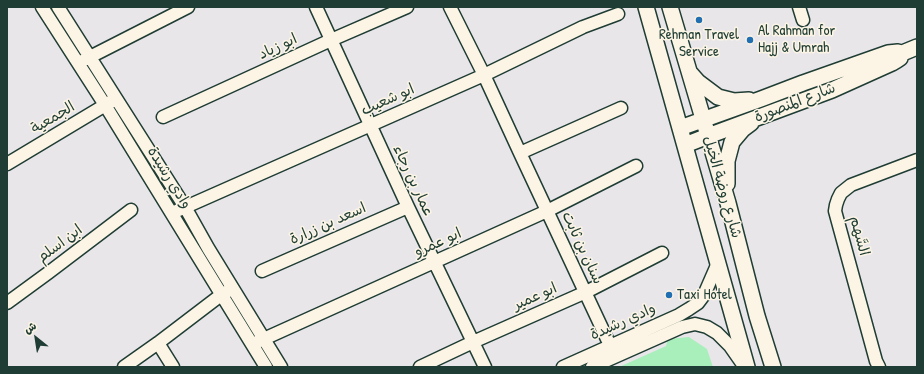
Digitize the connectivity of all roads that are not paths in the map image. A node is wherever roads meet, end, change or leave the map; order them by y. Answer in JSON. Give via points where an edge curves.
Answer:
{"nodes":[{"id":1,"x":42,"y":7,"type":"edge"},
{"id":2,"x":58,"y":7,"type":"edge"},
{"id":3,"x":188,"y":7,"type":"edge"},
{"id":4,"x":316,"y":7,"type":"edge"},
{"id":5,"x":407,"y":7,"type":"edge"},
{"id":6,"x":450,"y":7,"type":"edge"},
{"id":7,"x":646,"y":7,"type":"edge"},
{"id":8,"x":670,"y":7,"type":"edge"},
{"id":9,"x":799,"y":7,"type":"edge"},
{"id":10,"x":618,"y":14,"type":"dead end"},
{"id":11,"x":803,"y":20,"type":"dead end"},
{"id":12,"x":331,"y":40,"type":"junction"},
{"id":13,"x":917,"y":47,"type":"edge"},
{"id":14,"x":900,"y":54,"type":"junction"},
{"id":15,"x":90,"y":57,"type":"junction"},
{"id":16,"x":78,"y":63,"type":"junction"},
{"id":17,"x":690,"y":73,"type":"junction"},
{"id":18,"x":484,"y":75,"type":"junction"},
{"id":19,"x":117,"y":99,"type":"junction"},
{"id":20,"x":762,"y":99,"type":"junction"},
{"id":21,"x":105,"y":105,"type":"junction"},
{"id":22,"x":621,"y":108,"type":"dead end"},
{"id":23,"x":768,"y":113,"type":"junction"},
{"id":24,"x":163,"y":117,"type":"dead end"},
{"id":25,"x":703,"y":119,"type":"junction"},
{"id":26,"x":370,"y":125,"type":"junction"},
{"id":27,"x":680,"y":128,"type":"junction"},
{"id":28,"x":708,"y":136,"type":"junction"},
{"id":29,"x":685,"y":146,"type":"junction"},
{"id":30,"x":520,"y":153,"type":"junction"},
{"id":31,"x":917,"y":160,"type":"edge"},
{"id":32,"x":7,"y":164,"type":"edge"},
{"id":33,"x":636,"y":166,"type":"dead end"},
{"id":34,"x":728,"y":204,"type":"junction"},
{"id":35,"x":185,"y":207,"type":"junction"},
{"id":36,"x":408,"y":207,"type":"junction"},
{"id":37,"x":131,"y":210,"type":"dead end"},
{"id":38,"x":547,"y":211,"type":"junction"},
{"id":39,"x":172,"y":213,"type":"junction"},
{"id":40,"x":662,"y":253,"type":"dead end"},
{"id":41,"x":434,"y":262,"type":"junction"},
{"id":42,"x":718,"y":263,"type":"junction"},
{"id":43,"x":262,"y":271,"type":"dead end"},
{"id":44,"x":233,"y":288,"type":"junction"},
{"id":45,"x":586,"y":292,"type":"junction"},
{"id":46,"x":221,"y":295,"type":"junction"},
{"id":47,"x":7,"y":303,"type":"edge"},
{"id":48,"x":264,"y":339,"type":"junction"},
{"id":49,"x":473,"y":342,"type":"junction"},
{"id":50,"x":158,"y":343,"type":"junction"},
{"id":51,"x":253,"y":345,"type":"junction"},
{"id":52,"x":613,"y":351,"type":"junction"},
{"id":53,"x":124,"y":367,"type":"edge"},
{"id":54,"x":173,"y":367,"type":"edge"},
{"id":55,"x":266,"y":367,"type":"edge"},
{"id":56,"x":281,"y":367,"type":"edge"},
{"id":57,"x":420,"y":367,"type":"edge"},
{"id":58,"x":485,"y":367,"type":"edge"},
{"id":59,"x":563,"y":367,"type":"edge"},
{"id":60,"x":592,"y":367,"type":"edge"},
{"id":61,"x":746,"y":367,"type":"edge"},
{"id":62,"x":773,"y":367,"type":"edge"},
{"id":63,"x":879,"y":367,"type":"edge"}],
"edges":[{"from":1,"to":16,"type":"street","name":"وادي رشيدة"},
{"from":2,"to":15,"type":"street","name":"وادي رشيدة"},
{"from":3,"to":15,"type":"street"},
{"from":4,"to":12,"type":"street","name":"عمار بن رجاء"},
{"from":5,"to":12,"type":"street","name":"ابو زياد"},
{"from":6,"to":18,"type":"street","name":"سنان بن ثابت"},
{"from":7,"to":27,"type":"main road","name":"شارع روضة الخيل"},
{"from":8,"to":17,"type":"main road","name":"شارع روضة الخيل"},
{"from":9,"to":11,"type":"street"},
{"from":10,"to":18,"type":"street","name":"ابو شعيب","via":[[583,27]]},
{"from":12,"to":24,"type":"street","name":"ابو زياد"},
{"from":12,"to":26,"type":"street","name":"عمار بن رجاء"},
{"from":13,"to":14,"type":"main road","name":"شارع المنصورة"},
{"from":14,"to":20,"type":"main road","name":"شارع المنصورة","via":[[888,53]]},
{"from":14,"to":23,"type":"main road","name":"شارع المنصورة","via":[[900,58],[892,63],[832,90]]},
{"from":15,"to":16,"type":"street"},
{"from":15,"to":19,"type":"street","name":"وادي رشيدة"},
{"from":16,"to":21,"type":"street","name":"وادي رشيدة"},
{"from":17,"to":20,"type":"main road","via":[[718,97],[734,101]]},
{"from":17,"to":25,"type":"main road","name":"شارع روضة الخيل"},
{"from":18,"to":26,"type":"street","name":"ابو شعيب"},
{"from":18,"to":30,"type":"street","name":"سنان بن ثابت"},
{"from":19,"to":21,"type":"street","name":"الجمعية"},
{"from":19,"to":35,"type":"street","name":"وادي رشيدة"},
{"from":20,"to":25,"type":"main road","name":"شارع المنصورة"},
{"from":21,"to":32,"type":"street","name":"الجمعية"},
{"from":21,"to":39,"type":"street","name":"وادي رشيدة"},
{"from":22,"to":30,"type":"street"},
{"from":23,"to":28,"type":"main road","name":"شارع المنصورة"},
{"from":23,"to":34,"type":"main road","via":[[750,123],[732,142],[727,161]]},
{"from":25,"to":27,"type":"main road","name":"شارع المنصورة"},
{"from":25,"to":28,"type":"main road","name":"شارع روضة الخيل"},
{"from":26,"to":35,"type":"street","name":"ابو شعيب"},
{"from":26,"to":36,"type":"street","name":"عمار بن رجاء"},
{"from":27,"to":29,"type":"main road","name":"شارع روضة الخيل"},
{"from":28,"to":29,"type":"main road","name":"شارع المنصورة"},
{"from":28,"to":34,"type":"main road","name":"شارع روضة الخيل"},
{"from":29,"to":42,"type":"main road","name":"شارع روضة الخيل"},
{"from":30,"to":38,"type":"street","name":"سنان بن ثابت"},
{"from":31,"to":63,"type":"street","name":"السَّهم","via":[[851,185],[841,193],[836,205],[835,211]]},
{"from":33,"to":38,"type":"street","name":"ابو عمرو"},
{"from":34,"to":62,"type":"main road","name":"شارع روضة الخيل"},
{"from":35,"to":39,"type":"street","name":"ابو شعيب"},
{"from":35,"to":44,"type":"street","name":"وادي رشيدة"},
{"from":36,"to":41,"type":"street","name":"عمار بن رجاء"},
{"from":36,"to":43,"type":"street","name":"اسعد بن زرارة"},
{"from":37,"to":47,"type":"street","name":"ابن اسلم"},
{"from":38,"to":41,"type":"street","name":"ابو عمرو"},
{"from":38,"to":45,"type":"street","name":"سنان بن ثابت"},
{"from":39,"to":46,"type":"street","name":"وادي رشيدة"},
{"from":40,"to":45,"type":"street","name":"ابو عمير"},
{"from":41,"to":48,"type":"street","name":"ابو عمرو"},
{"from":41,"to":49,"type":"street","name":"عمار بن رجاء"},
{"from":42,"to":52,"type":"street","name":"وادي رشيدة","via":[[698,303]]},
{"from":42,"to":61,"type":"main road","name":"شارع روضة الخيل"},
{"from":44,"to":46,"type":"street"},
{"from":44,"to":48,"type":"street","name":"وادي رشيدة"},
{"from":45,"to":49,"type":"street","name":"ابو عمير"},
{"from":45,"to":52,"type":"street","name":"سنان بن ثابت"},
{"from":46,"to":50,"type":"street"},
{"from":46,"to":51,"type":"street","name":"وادي رشيدة"},
{"from":48,"to":51,"type":"street","name":"ابو عمرو"},
{"from":48,"to":56,"type":"street","name":"وادي رشيدة"},
{"from":49,"to":57,"type":"street","name":"ابو عمير"},
{"from":49,"to":58,"type":"street","name":"عمار بن رجاء"},
{"from":50,"to":53,"type":"street"},
{"from":50,"to":54,"type":"street"},
{"from":51,"to":55,"type":"street","name":"وادي رشيدة"},
{"from":52,"to":59,"type":"street","name":"وادي رشيدة"},
{"from":52,"to":60,"type":"street","name":"وادي رشيدة"},
{"from":52,"to":61,"type":"street","name":"وادي رشيدة","via":[[695,324],[717,333]]}]}
